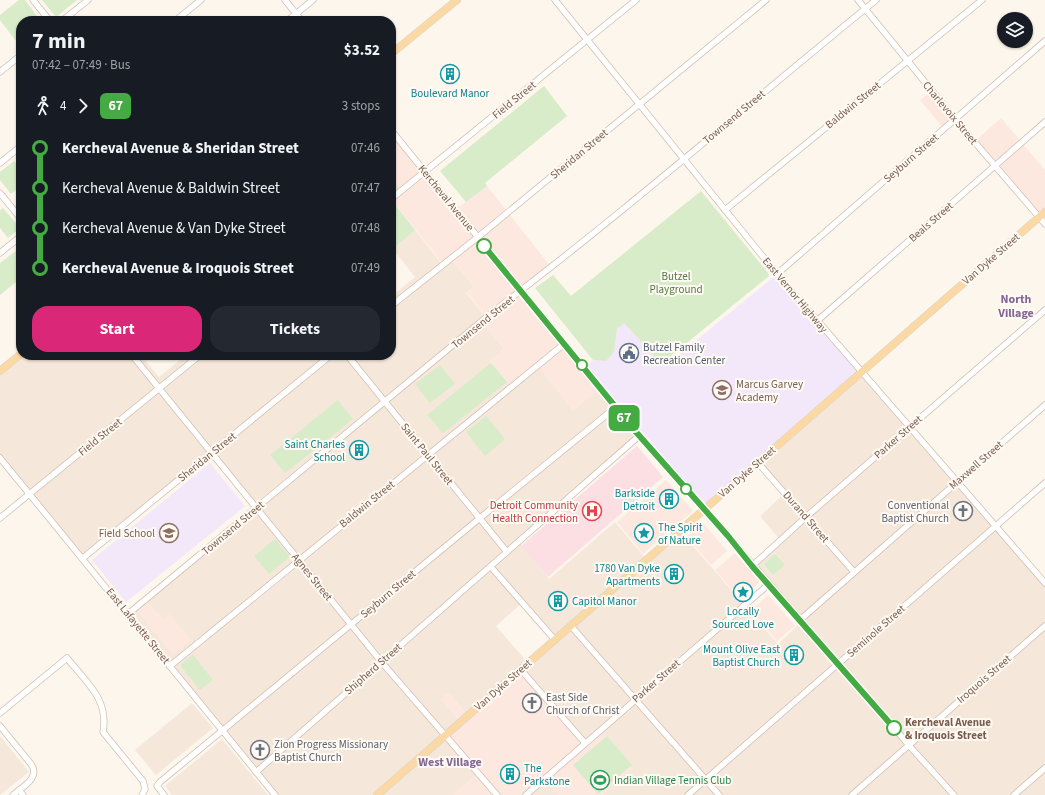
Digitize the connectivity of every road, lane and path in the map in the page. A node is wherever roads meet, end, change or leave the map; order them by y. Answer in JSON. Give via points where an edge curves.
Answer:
{"nodes":[{"id":1,"x":33,"y":0,"type":"edge"},
{"id":2,"x":88,"y":0,"type":"edge"},
{"id":3,"x":201,"y":0,"type":"edge"},
{"id":4,"x":285,"y":0,"type":"edge"},
{"id":5,"x":313,"y":0,"type":"edge"},
{"id":6,"x":457,"y":0,"type":"edge"},
{"id":7,"x":555,"y":0,"type":"edge"},
{"id":8,"x":636,"y":0,"type":"edge"},
{"id":9,"x":766,"y":0,"type":"edge"},
{"id":10,"x":858,"y":0,"type":"edge"},
{"id":11,"x":876,"y":0,"type":"edge"},
{"id":12,"x":982,"y":0,"type":"edge"},
{"id":13,"x":865,"y":9,"type":"junction"},
{"id":14,"x":296,"y":14,"type":"junction"},
{"id":15,"x":46,"y":16,"type":"edge"},
{"id":16,"x":68,"y":16,"type":"edge"},
{"id":17,"x":181,"y":16,"type":"edge"},
{"id":18,"x":293,"y":16,"type":"edge"},
{"id":19,"x":587,"y":40,"type":"junction"},
{"id":20,"x":1045,"y":41,"type":"edge"},
{"id":21,"x":396,"y":50,"type":"edge"},
{"id":22,"x":16,"y":58,"type":"edge"},
{"id":23,"x":907,"y":61,"type":"junction"},
{"id":24,"x":0,"y":72,"type":"edge"},
{"id":25,"x":639,"y":104,"type":"junction"},
{"id":26,"x":955,"y":120,"type":"junction"},
{"id":27,"x":1045,"y":122,"type":"edge"},
{"id":28,"x":396,"y":136,"type":"edge"},
{"id":29,"x":16,"y":150,"type":"edge"},
{"id":30,"x":684,"y":159,"type":"junction"},
{"id":31,"x":0,"y":163,"type":"edge"},
{"id":32,"x":994,"y":166,"type":"junction"},
{"id":33,"x":425,"y":172,"type":"junction"},
{"id":34,"x":0,"y":193,"type":"edge"},
{"id":35,"x":396,"y":195,"type":"edge"},
{"id":36,"x":725,"y":210,"type":"junction"},
{"id":37,"x":16,"y":213,"type":"edge"},
{"id":38,"x":1042,"y":215,"type":"edge"},
{"id":39,"x":1045,"y":224,"type":"edge"},
{"id":40,"x":478,"y":237,"type":"junction"},
{"id":41,"x":16,"y":240,"type":"edge"},
{"id":42,"x":0,"y":253,"type":"edge"},
{"id":43,"x":777,"y":274,"type":"junction"},
{"id":44,"x":521,"y":291,"type":"junction"},
{"id":45,"x":396,"y":302,"type":"edge"},
{"id":46,"x":1045,"y":310,"type":"edge"},
{"id":47,"x":817,"y":321,"type":"junction"},
{"id":48,"x":564,"y":344,"type":"junction"},
{"id":49,"x":16,"y":358,"type":"edge"},
{"id":50,"x":136,"y":360,"type":"edge"},
{"id":51,"x":194,"y":360,"type":"edge"},
{"id":52,"x":325,"y":360,"type":"edge"},
{"id":53,"x":351,"y":360,"type":"edge"},
{"id":54,"x":0,"y":371,"type":"edge"},
{"id":55,"x":861,"y":372,"type":"junction"},
{"id":56,"x":159,"y":389,"type":"junction"},
{"id":57,"x":385,"y":402,"type":"junction"},
{"id":58,"x":1045,"y":405,"type":"edge"},
{"id":59,"x":616,"y":407,"type":"junction"},
{"id":60,"x":910,"y":428,"type":"junction"},
{"id":61,"x":640,"y":436,"type":"junction"},
{"id":62,"x":211,"y":453,"type":"junction"},
{"id":63,"x":428,"y":454,"type":"junction"},
{"id":64,"x":0,"y":458,"type":"edge"},
{"id":65,"x":758,"y":463,"type":"junction"},
{"id":66,"x":957,"y":482,"type":"junction"},
{"id":67,"x":1045,"y":483,"type":"edge"},
{"id":68,"x":30,"y":494,"type":"junction"},
{"id":69,"x":256,"y":508,"type":"junction"},
{"id":70,"x":705,"y":510,"type":"junction"},
{"id":71,"x":806,"y":517,"type":"junction"},
{"id":72,"x":0,"y":518,"type":"edge"},
{"id":73,"x":480,"y":518,"type":"junction"},
{"id":74,"x":996,"y":526,"type":"junction"},
{"id":75,"x":507,"y":552,"type":"junction"},
{"id":76,"x":82,"y":558,"type":"junction"},
{"id":77,"x":298,"y":560,"type":"junction"},
{"id":78,"x":752,"y":566,"type":"junction"},
{"id":79,"x":491,"y":567,"type":"junction"},
{"id":80,"x":854,"y":572,"type":"junction"},
{"id":81,"x":1045,"y":583,"type":"edge"},
{"id":82,"x":769,"y":584,"type":"junction"},
{"id":83,"x":128,"y":614,"type":"junction"},
{"id":84,"x":800,"y":620,"type":"junction"},
{"id":85,"x":351,"y":625,"type":"junction"},
{"id":86,"x":571,"y":626,"type":"junction"},
{"id":87,"x":1045,"y":626,"type":"edge"},
{"id":88,"x":555,"y":640,"type":"junction"},
{"id":89,"x":382,"y":662,"type":"junction"},
{"id":90,"x":838,"y":664,"type":"junction"},
{"id":91,"x":170,"y":666,"type":"junction"},
{"id":92,"x":521,"y":670,"type":"junction"},
{"id":93,"x":636,"y":699,"type":"junction"},
{"id":94,"x":0,"y":713,"type":"edge"},
{"id":95,"x":0,"y":726,"type":"edge"},
{"id":96,"x":222,"y":730,"type":"junction"},
{"id":97,"x":445,"y":736,"type":"junction"},
{"id":98,"x":585,"y":744,"type":"junction"},
{"id":99,"x":909,"y":745,"type":"junction"},
{"id":100,"x":1045,"y":768,"type":"edge"},
{"id":101,"x":256,"y":772,"type":"junction"},
{"id":102,"x":706,"y":779,"type":"junction"},
{"id":103,"x":19,"y":790,"type":"junction"},
{"id":104,"x":13,"y":795,"type":"edge"},
{"id":105,"x":23,"y":795,"type":"edge"},
{"id":106,"x":142,"y":795,"type":"edge"},
{"id":107,"x":164,"y":795,"type":"edge"},
{"id":108,"x":275,"y":795,"type":"edge"},
{"id":109,"x":377,"y":795,"type":"edge"},
{"id":110,"x":497,"y":795,"type":"edge"},
{"id":111,"x":526,"y":795,"type":"edge"},
{"id":112,"x":688,"y":795,"type":"edge"},
{"id":113,"x":719,"y":795,"type":"edge"},
{"id":114,"x":852,"y":795,"type":"edge"},
{"id":115,"x":954,"y":795,"type":"edge"},
{"id":116,"x":1014,"y":795,"type":"edge"}],
"edges":[{"from":1,"to":15,"type":"street"},
{"from":2,"to":16,"type":"street"},
{"from":3,"to":17,"type":"street"},
{"from":4,"to":14,"type":"street"},
{"from":5,"to":14,"type":"street"},
{"from":6,"to":21,"type":"main road"},
{"from":7,"to":19,"type":"street","name":"East Vernor Highway"},
{"from":8,"to":19,"type":"street","name":"Field Street"},
{"from":9,"to":25,"type":"street","name":"Sheridan Street"},
{"from":10,"to":13,"type":"street","name":"Charlevoix Street"},
{"from":11,"to":13,"type":"street","name":"Townsend Street"},
{"from":12,"to":23,"type":"street","name":"Baldwin Street"},
{"from":13,"to":23,"type":"street","name":"Charlevoix Street"},
{"from":13,"to":30,"type":"street","name":"Townsend Street"},
{"from":14,"to":18,"type":"street"},
{"from":19,"to":25,"type":"street","name":"East Vernor Highway"},
{"from":19,"to":33,"type":"street","name":"Field Street"},
{"from":20,"to":26,"type":"street","name":"Seyburn Street"},
{"from":22,"to":24,"type":"street"},
{"from":23,"to":26,"type":"street","name":"Charlevoix Street"},
{"from":23,"to":36,"type":"street","name":"Baldwin Street"},
{"from":25,"to":30,"type":"street","name":"East Vernor Highway"},
{"from":25,"to":40,"type":"street","name":"Sheridan Street"},
{"from":26,"to":32,"type":"street","name":"Charlevoix Street"},
{"from":26,"to":43,"type":"street","name":"Seyburn Street"},
{"from":27,"to":32,"type":"street","name":"Beals Street"},
{"from":28,"to":33,"type":"street","name":"Kercheval Avenue"},
{"from":29,"to":31,"type":"street"},
{"from":30,"to":36,"type":"street","name":"East Vernor Highway"},
{"from":30,"to":44,"type":"street","name":"Townsend Street"},
{"from":32,"to":38,"type":"street","name":"Charlevoix Street"},
{"from":32,"to":47,"type":"street","name":"Beals Street"},
{"from":33,"to":35,"type":"street","name":"Field Street"},
{"from":33,"to":40,"type":"street","name":"Kercheval Avenue"},
{"from":34,"to":37,"type":"street"},
{"from":36,"to":43,"type":"street","name":"East Vernor Highway"},
{"from":38,"to":39,"type":"street","name":"Charlevoix Street"},
{"from":38,"to":55,"type":"main road","name":"Van Dyke Street"},
{"from":40,"to":44,"type":"street","name":"Kercheval Avenue"},
{"from":40,"to":45,"type":"street","name":"Sheridan Street"},
{"from":41,"to":42,"type":"street"},
{"from":43,"to":47,"type":"street","name":"East Vernor Highway"},
{"from":44,"to":48,"type":"street","name":"Kercheval Avenue"},
{"from":44,"to":57,"type":"street","name":"Townsend Street"},
{"from":46,"to":60,"type":"street","name":"Parker Street"},
{"from":47,"to":55,"type":"street","name":"East Vernor Highway"},
{"from":48,"to":59,"type":"street","name":"Kercheval Avenue"},
{"from":48,"to":63,"type":"street","name":"Baldwin Street"},
{"from":49,"to":54,"type":"main road"},
{"from":50,"to":56,"type":"street","name":"Agnes Street"},
{"from":51,"to":56,"type":"street","name":"Field Street"},
{"from":52,"to":62,"type":"street","name":"Sheridan Street"},
{"from":53,"to":57,"type":"street","name":"Saint Paul Street"},
{"from":55,"to":60,"type":"street","name":"East Vernor Highway"},
{"from":55,"to":65,"type":"main road","name":"Van Dyke Street"},
{"from":56,"to":62,"type":"street","name":"Agnes Street"},
{"from":56,"to":68,"type":"street","name":"Field Street"},
{"from":57,"to":63,"type":"street","name":"Saint Paul Street"},
{"from":57,"to":69,"type":"street","name":"Townsend Street"},
{"from":58,"to":66,"type":"street","name":"Maxwell Street"},
{"from":59,"to":61,"type":"street","name":"Kercheval Avenue"},
{"from":59,"to":73,"type":"street","name":"Seyburn Street"},
{"from":60,"to":66,"type":"street","name":"East Vernor Highway"},
{"from":60,"to":71,"type":"street","name":"Parker Street"},
{"from":61,"to":70,"type":"street","name":"Kercheval Avenue"},
{"from":61,"to":75,"type":"street"},
{"from":62,"to":69,"type":"street","name":"Agnes Street"},
{"from":62,"to":76,"type":"street","name":"Sheridan Street"},
{"from":63,"to":73,"type":"street","name":"Saint Paul Street"},
{"from":63,"to":77,"type":"street","name":"Baldwin Street"},
{"from":64,"to":68,"type":"street","name":"East Lafayette Street"},
{"from":65,"to":70,"type":"main road","name":"Van Dyke Street"},
{"from":65,"to":71,"type":"street","name":"Durand Street"},
{"from":66,"to":74,"type":"street","name":"East Vernor Highway"},
{"from":66,"to":80,"type":"street","name":"Maxwell Street"},
{"from":67,"to":74,"type":"street","name":"Seminole Street"},
{"from":68,"to":72,"type":"street","name":"Field Street"},
{"from":68,"to":76,"type":"street","name":"East Lafayette Street"},
{"from":69,"to":77,"type":"street","name":"Agnes Street"},
{"from":69,"to":83,"type":"street","name":"Townsend Street"},
{"from":70,"to":78,"type":"street","name":"Kercheval Avenue"},
{"from":70,"to":86,"type":"main road","name":"Van Dyke Street"},
{"from":71,"to":78,"type":"street","name":"Parker Street"},
{"from":71,"to":80,"type":"street","name":"Durand Street"},
{"from":73,"to":75,"type":"street","name":"Saint Paul Street"},
{"from":73,"to":85,"type":"street","name":"Seyburn Street"},
{"from":74,"to":81,"type":"street","name":"East Vernor Highway"},
{"from":74,"to":90,"type":"street","name":"Seminole Street"},
{"from":75,"to":79,"type":"street","name":"Shipherd Street"},
{"from":76,"to":83,"type":"street","name":"East Lafayette Street"},
{"from":77,"to":85,"type":"street","name":"Agnes Street"},
{"from":77,"to":91,"type":"street","name":"Baldwin Street"},
{"from":78,"to":82,"type":"street","name":"Kercheval Avenue"},
{"from":79,"to":88,"type":"street"},
{"from":79,"to":89,"type":"street","name":"Shipherd Street"},
{"from":80,"to":84,"type":"street","name":"Maxwell Street"},
{"from":82,"to":84,"type":"street","name":"Kercheval Avenue"},
{"from":82,"to":93,"type":"street","name":"Parker Street"},
{"from":83,"to":91,"type":"street","name":"East Lafayette Street"},
{"from":84,"to":90,"type":"street","name":"Kercheval Avenue"},
{"from":85,"to":89,"type":"street","name":"Agnes Street"},
{"from":85,"to":96,"type":"street","name":"Seyburn Street"},
{"from":86,"to":88,"type":"main road","name":"Van Dyke Street"},
{"from":86,"to":93,"type":"street"},
{"from":87,"to":99,"type":"street","name":"Iroquois Street"},
{"from":88,"to":92,"type":"main road","name":"Van Dyke Street"},
{"from":89,"to":97,"type":"street","name":"Agnes Street"},
{"from":89,"to":101,"type":"street","name":"Shipherd Street"},
{"from":90,"to":99,"type":"street","name":"Kercheval Avenue"},
{"from":90,"to":102,"type":"street","name":"Seminole Street"},
{"from":91,"to":96,"type":"street","name":"East Lafayette Street"},
{"from":92,"to":97,"type":"main road","name":"Van Dyke Street"},
{"from":92,"to":98,"type":"street"},
{"from":93,"to":98,"type":"street","name":"Parker Street"},
{"from":93,"to":102,"type":"street"},
{"from":94,"to":106,"type":"street","via":[[67,658],[101,702],[105,720],[103,732],[143,781],[145,789]]},
{"from":95,"to":103,"type":"street","via":[[31,764],[34,772],[32,779]]},
{"from":96,"to":101,"type":"street","name":"East Lafayette Street"},
{"from":96,"to":107,"type":"street","name":"Seyburn Street","via":[[160,782],[157,786]]},
{"from":97,"to":109,"type":"main road","name":"Van Dyke Street"},
{"from":97,"to":110,"type":"street","name":"Agnes Street"},
{"from":98,"to":111,"type":"street","name":"Parker Street"},
{"from":99,"to":114,"type":"street","name":"Iroquois Street"},
{"from":99,"to":115,"type":"street","name":"Kercheval Avenue"},
{"from":100,"to":116,"type":"street"},
{"from":101,"to":108,"type":"street","name":"East Lafayette Street"},
{"from":102,"to":112,"type":"street","name":"Seminole Street"},
{"from":102,"to":113,"type":"street"},
{"from":103,"to":104,"type":"street"},
{"from":103,"to":105,"type":"street"}]}
